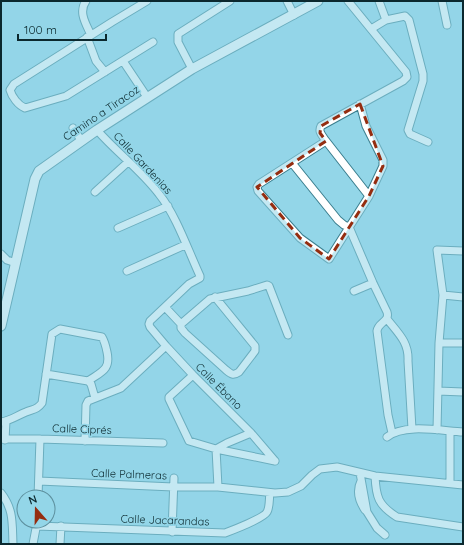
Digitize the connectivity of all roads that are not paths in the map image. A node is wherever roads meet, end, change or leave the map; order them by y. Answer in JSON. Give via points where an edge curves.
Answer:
{"nodes":[{"id":1,"x":86,"y":1,"type":"edge"},
{"id":2,"x":147,"y":1,"type":"edge"},
{"id":3,"x":230,"y":1,"type":"edge"},
{"id":4,"x":287,"y":1,"type":"edge"},
{"id":5,"x":318,"y":1,"type":"edge"},
{"id":6,"x":348,"y":1,"type":"edge"},
{"id":7,"x":380,"y":1,"type":"edge"},
{"id":8,"x":442,"y":1,"type":"edge"},
{"id":9,"x":294,"y":15,"type":"junction"},
{"id":10,"x":386,"y":20,"type":"junction"},
{"id":11,"x":446,"y":25,"type":"dead end"},
{"id":12,"x":371,"y":29,"type":"junction"},
{"id":13,"x":89,"y":36,"type":"junction"},
{"id":14,"x":153,"y":42,"type":"dead end"},
{"id":15,"x":122,"y":61,"type":"junction"},
{"id":16,"x":192,"y":69,"type":"junction"},
{"id":17,"x":105,"y":72,"type":"junction"},
{"id":18,"x":147,"y":97,"type":"junction"},
{"id":19,"x":360,"y":104,"type":"junction"},
{"id":20,"x":72,"y":128,"type":"dead end"},
{"id":21,"x":97,"y":130,"type":"junction"},
{"id":22,"x":82,"y":140,"type":"junction"},
{"id":23,"x":326,"y":141,"type":"junction"},
{"id":24,"x":428,"y":142,"type":"dead end"},
{"id":25,"x":128,"y":162,"type":"junction"},
{"id":26,"x":292,"y":163,"type":"junction"},
{"id":27,"x":95,"y":192,"type":"dead end"},
{"id":28,"x":369,"y":196,"type":"junction"},
{"id":29,"x":168,"y":206,"type":"junction"},
{"id":30,"x":349,"y":227,"type":"junction"},
{"id":31,"x":118,"y":228,"type":"dead end"},
{"id":32,"x":185,"y":245,"type":"junction"},
{"id":33,"x":463,"y":251,"type":"edge"},
{"id":34,"x":1,"y":255,"type":"edge"},
{"id":35,"x":16,"y":263,"type":"junction"},
{"id":36,"x":127,"y":271,"type":"dead end"},
{"id":37,"x":373,"y":283,"type":"junction"},
{"id":38,"x":354,"y":291,"type":"dead end"},
{"id":39,"x":443,"y":295,"type":"junction"},
{"id":40,"x":215,"y":297,"type":"junction"},
{"id":41,"x":463,"y":297,"type":"edge"},
{"id":42,"x":165,"y":307,"type":"junction"},
{"id":43,"x":387,"y":319,"type":"junction"},
{"id":44,"x":181,"y":324,"type":"junction"},
{"id":45,"x":1,"y":326,"type":"edge"},
{"id":46,"x":288,"y":335,"type":"dead end"},
{"id":47,"x":439,"y":343,"type":"junction"},
{"id":48,"x":463,"y":343,"type":"edge"},
{"id":49,"x":166,"y":346,"type":"junction"},
{"id":50,"x":46,"y":374,"type":"junction"},
{"id":51,"x":193,"y":375,"type":"junction"},
{"id":52,"x":88,"y":382,"type":"junction"},
{"id":53,"x":438,"y":391,"type":"junction"},
{"id":54,"x":463,"y":392,"type":"edge"},
{"id":55,"x":95,"y":398,"type":"junction"},
{"id":56,"x":4,"y":422,"type":"edge"},
{"id":57,"x":412,"y":429,"type":"junction"},
{"id":58,"x":437,"y":430,"type":"junction"},
{"id":59,"x":450,"y":431,"type":"junction"},
{"id":60,"x":463,"y":432,"type":"edge"},
{"id":61,"x":251,"y":434,"type":"junction"},
{"id":62,"x":3,"y":439,"type":"edge"},
{"id":63,"x":40,"y":439,"type":"junction"},
{"id":64,"x":85,"y":441,"type":"junction"},
{"id":65,"x":163,"y":443,"type":"dead end"},
{"id":66,"x":216,"y":449,"type":"junction"},
{"id":67,"x":360,"y":473,"type":"junction"},
{"id":68,"x":375,"y":476,"type":"junction"},
{"id":69,"x":174,"y":478,"type":"dead end"},
{"id":70,"x":39,"y":481,"type":"junction"},
{"id":71,"x":450,"y":483,"type":"junction"},
{"id":72,"x":463,"y":484,"type":"edge"},
{"id":73,"x":173,"y":487,"type":"junction"},
{"id":74,"x":218,"y":487,"type":"junction"},
{"id":75,"x":38,"y":489,"type":"edge"},
{"id":76,"x":1,"y":493,"type":"edge"},
{"id":77,"x":270,"y":493,"type":"junction"},
{"id":78,"x":56,"y":525,"type":"edge"},
{"id":79,"x":60,"y":526,"type":"junction"},
{"id":80,"x":463,"y":527,"type":"edge"},
{"id":81,"x":36,"y":529,"type":"edge"},
{"id":82,"x":172,"y":532,"type":"junction"},
{"id":83,"x":384,"y":535,"type":"dead end"},
{"id":84,"x":13,"y":544,"type":"edge"},
{"id":85,"x":32,"y":544,"type":"edge"},
{"id":86,"x":60,"y":544,"type":"edge"}],
"edges":[{"from":1,"to":13,"type":"street","via":[[82,10]]},
{"from":2,"to":13,"type":"street"},
{"from":3,"to":16,"type":"street","via":[[178,34],[178,42]]},
{"from":4,"to":9,"type":"street"},
{"from":5,"to":9,"type":"street","name":"Camino a Tiracoz"},
{"from":6,"to":12,"type":"street"},
{"from":7,"to":10,"type":"street"},
{"from":8,"to":11,"type":"street"},
{"from":9,"to":16,"type":"street","name":"Camino a Tiracoz"},
{"from":10,"to":12,"type":"street"},
{"from":10,"to":24,"type":"street","via":[[405,16],[409,20],[423,81],[408,130],[410,134]]},
{"from":12,"to":19,"type":"street","via":[[406,72],[407,77]]},
{"from":13,"to":17,"type":"street","via":[[96,61]]},
{"from":13,"to":17,"type":"street","via":[[14,84],[10,90],[11,94],[21,107],[30,107],[66,96]]},
{"from":14,"to":15,"type":"street"},
{"from":15,"to":17,"type":"street"},
{"from":15,"to":18,"type":"street"},
{"from":16,"to":18,"type":"street","name":"Camino a Tiracoz"},
{"from":18,"to":21,"type":"street","name":"Camino a Tiracoz"},
{"from":19,"to":23,"type":"street","via":[[321,126],[320,133]]},
{"from":19,"to":28,"type":"street","via":[[366,126],[384,166]]},
{"from":20,"to":22,"type":"street"},
{"from":21,"to":22,"type":"street","name":"Camino a Tiracoz"},
{"from":21,"to":25,"type":"street","name":"Calle Gardenias"},
{"from":22,"to":35,"type":"street","name":"Camino a Tiracoz","via":[[38,171]]},
{"from":23,"to":26,"type":"street"},
{"from":23,"to":28,"type":"street"},
{"from":25,"to":27,"type":"street"},
{"from":25,"to":29,"type":"street","name":"Calle Gardenias","via":[[158,192]]},
{"from":26,"to":30,"type":"street","via":[[338,220]]},
{"from":26,"to":30,"type":"street","via":[[259,184],[258,191],[300,238],[328,259]]},
{"from":28,"to":30,"type":"street"},
{"from":29,"to":31,"type":"street"},
{"from":29,"to":32,"type":"street","name":"Calle Gardenias"},
{"from":30,"to":37,"type":"street"},
{"from":32,"to":36,"type":"street"},
{"from":32,"to":42,"type":"street","name":"Calle Gardenias","via":[[200,278],[189,284]]},
{"from":33,"to":39,"type":"street","via":[[437,250]]},
{"from":34,"to":35,"type":"street"},
{"from":35,"to":45,"type":"street","name":"Camino a Tiracoz"},
{"from":37,"to":38,"type":"street"},
{"from":37,"to":43,"type":"street","via":[[387,312]]},
{"from":39,"to":41,"type":"street"},
{"from":39,"to":47,"type":"street"},
{"from":40,"to":44,"type":"street"},
{"from":40,"to":44,"type":"street","via":[[256,349],[239,372],[233,374],[226,370],[185,333]]},
{"from":40,"to":46,"type":"street","via":[[269,286]]},
{"from":42,"to":44,"type":"street"},
{"from":42,"to":49,"type":"street","name":"Calle Ébano","via":[[149,324]]},
{"from":43,"to":57,"type":"street","via":[[406,345],[408,352]]},
{"from":43,"to":57,"type":"street","via":[[380,324],[378,331],[390,435]]},
{"from":47,"to":48,"type":"street"},
{"from":47,"to":53,"type":"street"},
{"from":49,"to":51,"type":"street","name":"Calle Ébano"},
{"from":49,"to":55,"type":"street","via":[[121,388]]},
{"from":50,"to":52,"type":"street"},
{"from":50,"to":52,"type":"street","via":[[52,334],[60,328],[102,337],[105,341],[109,361],[107,366]]},
{"from":50,"to":56,"type":"street","via":[[42,403],[39,407]]},
{"from":51,"to":61,"type":"street","name":"Calle Ébano"},
{"from":51,"to":66,"type":"street","via":[[169,399],[189,441]]},
{"from":52,"to":55,"type":"street"},
{"from":53,"to":54,"type":"street"},
{"from":53,"to":58,"type":"street"},
{"from":55,"to":64,"type":"street","via":[[86,405]]},
{"from":56,"to":62,"type":"street"},
{"from":57,"to":58,"type":"street"},
{"from":58,"to":59,"type":"street"},
{"from":59,"to":60,"type":"street"},
{"from":59,"to":71,"type":"street"},
{"from":61,"to":66,"type":"street"},
{"from":61,"to":66,"type":"street","name":"Calle Ébano","via":[[275,461]]},
{"from":62,"to":63,"type":"street","name":"Calle Ciprés"},
{"from":63,"to":64,"type":"street","name":"Calle Ciprés"},
{"from":63,"to":70,"type":"street"},
{"from":64,"to":65,"type":"street","name":"Calle Ciprés"},
{"from":66,"to":74,"type":"street"},
{"from":67,"to":68,"type":"street","name":"Calle Palmeras"},
{"from":67,"to":77,"type":"street","name":"Calle Palmeras","via":[[337,467],[320,469],[301,486],[288,492]]},
{"from":67,"to":83,"type":"street","via":[[367,512]]},
{"from":68,"to":71,"type":"street","name":"Calle Palmeras"},
{"from":68,"to":80,"type":"street","via":[[376,494],[388,512],[397,517]]},
{"from":69,"to":73,"type":"street"},
{"from":70,"to":73,"type":"street","name":"Calle Palmeras"},
{"from":70,"to":75,"type":"street"},
{"from":71,"to":72,"type":"street","name":"Calle Palmeras"},
{"from":73,"to":74,"type":"street","name":"Calle Palmeras"},
{"from":73,"to":82,"type":"street"},
{"from":74,"to":77,"type":"street","name":"Calle Palmeras"},
{"from":76,"to":84,"type":"street","via":[[11,509]]},
{"from":77,"to":82,"type":"street","name":"Calle Jacarandas","via":[[268,511],[265,515],[225,533]]},
{"from":78,"to":79,"type":"street","name":"Calle Jacarandas"},
{"from":79,"to":82,"type":"street","name":"Calle Jacarandas"},
{"from":79,"to":86,"type":"street"},
{"from":81,"to":85,"type":"street"}]}
